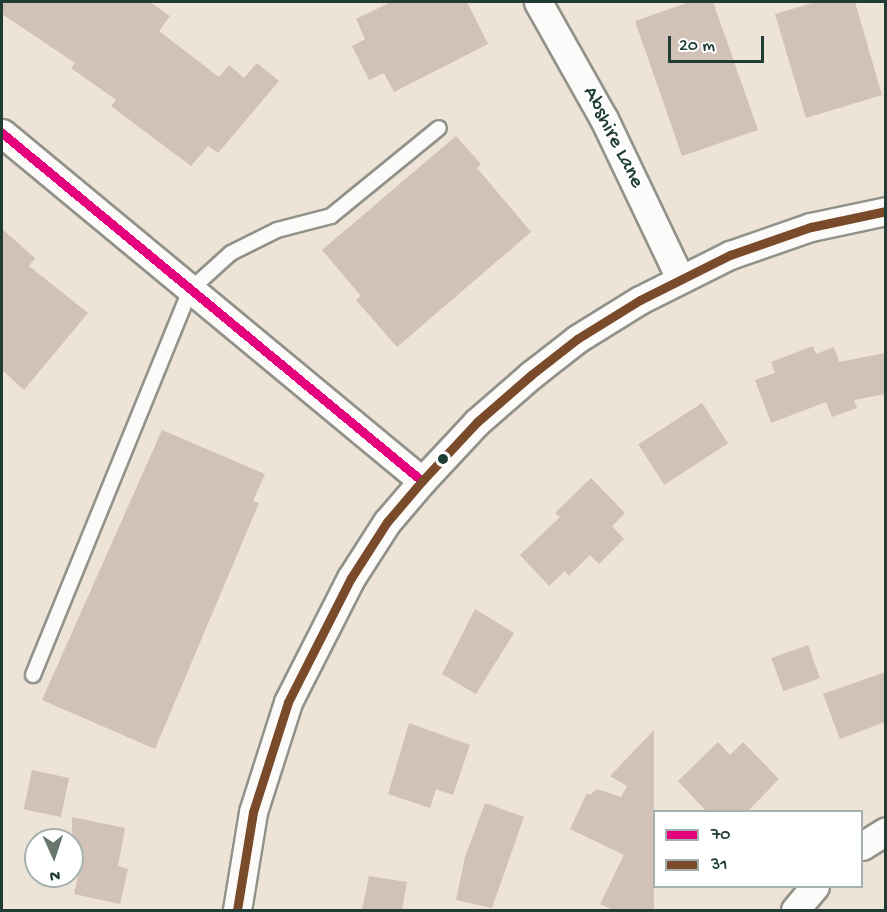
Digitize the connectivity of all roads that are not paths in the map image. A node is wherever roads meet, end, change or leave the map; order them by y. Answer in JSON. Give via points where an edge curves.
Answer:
{"nodes":[{"id":1,"x":547,"y":4,"type":"edge"},
{"id":2,"x":439,"y":128,"type":"dead end"},
{"id":3,"x":2,"y":133,"type":"edge"},
{"id":4,"x":885,"y":211,"type":"edge"},
{"id":5,"x":680,"y":278,"type":"junction"},
{"id":6,"x":190,"y":290,"type":"junction"},
{"id":7,"x":422,"y":482,"type":"junction"},
{"id":8,"x":33,"y":675,"type":"dead end"},
{"id":9,"x":885,"y":831,"type":"edge"},
{"id":10,"x":863,"y":845,"type":"edge"},
{"id":11,"x":813,"y":888,"type":"edge"},
{"id":12,"x":237,"y":910,"type":"edge"},
{"id":13,"x":795,"y":910,"type":"edge"}],
"edges":[{"from":1,"to":5,"type":"street","name":"Abshire Lane"},
{"from":2,"to":6,"type":"lane","via":[[331,216],[277,230],[231,253]]},
{"from":3,"to":6,"type":"street"},
{"from":4,"to":5,"type":"street","via":[[811,226]]},
{"from":5,"to":7,"type":"street","via":[[577,339],[531,375],[477,422]]},
{"from":6,"to":7,"type":"street"},
{"from":6,"to":8,"type":"lane"},
{"from":7,"to":12,"type":"street","via":[[387,522],[351,578],[288,702],[253,812]]},
{"from":9,"to":10,"type":"street"},
{"from":11,"to":13,"type":"street"}]}
